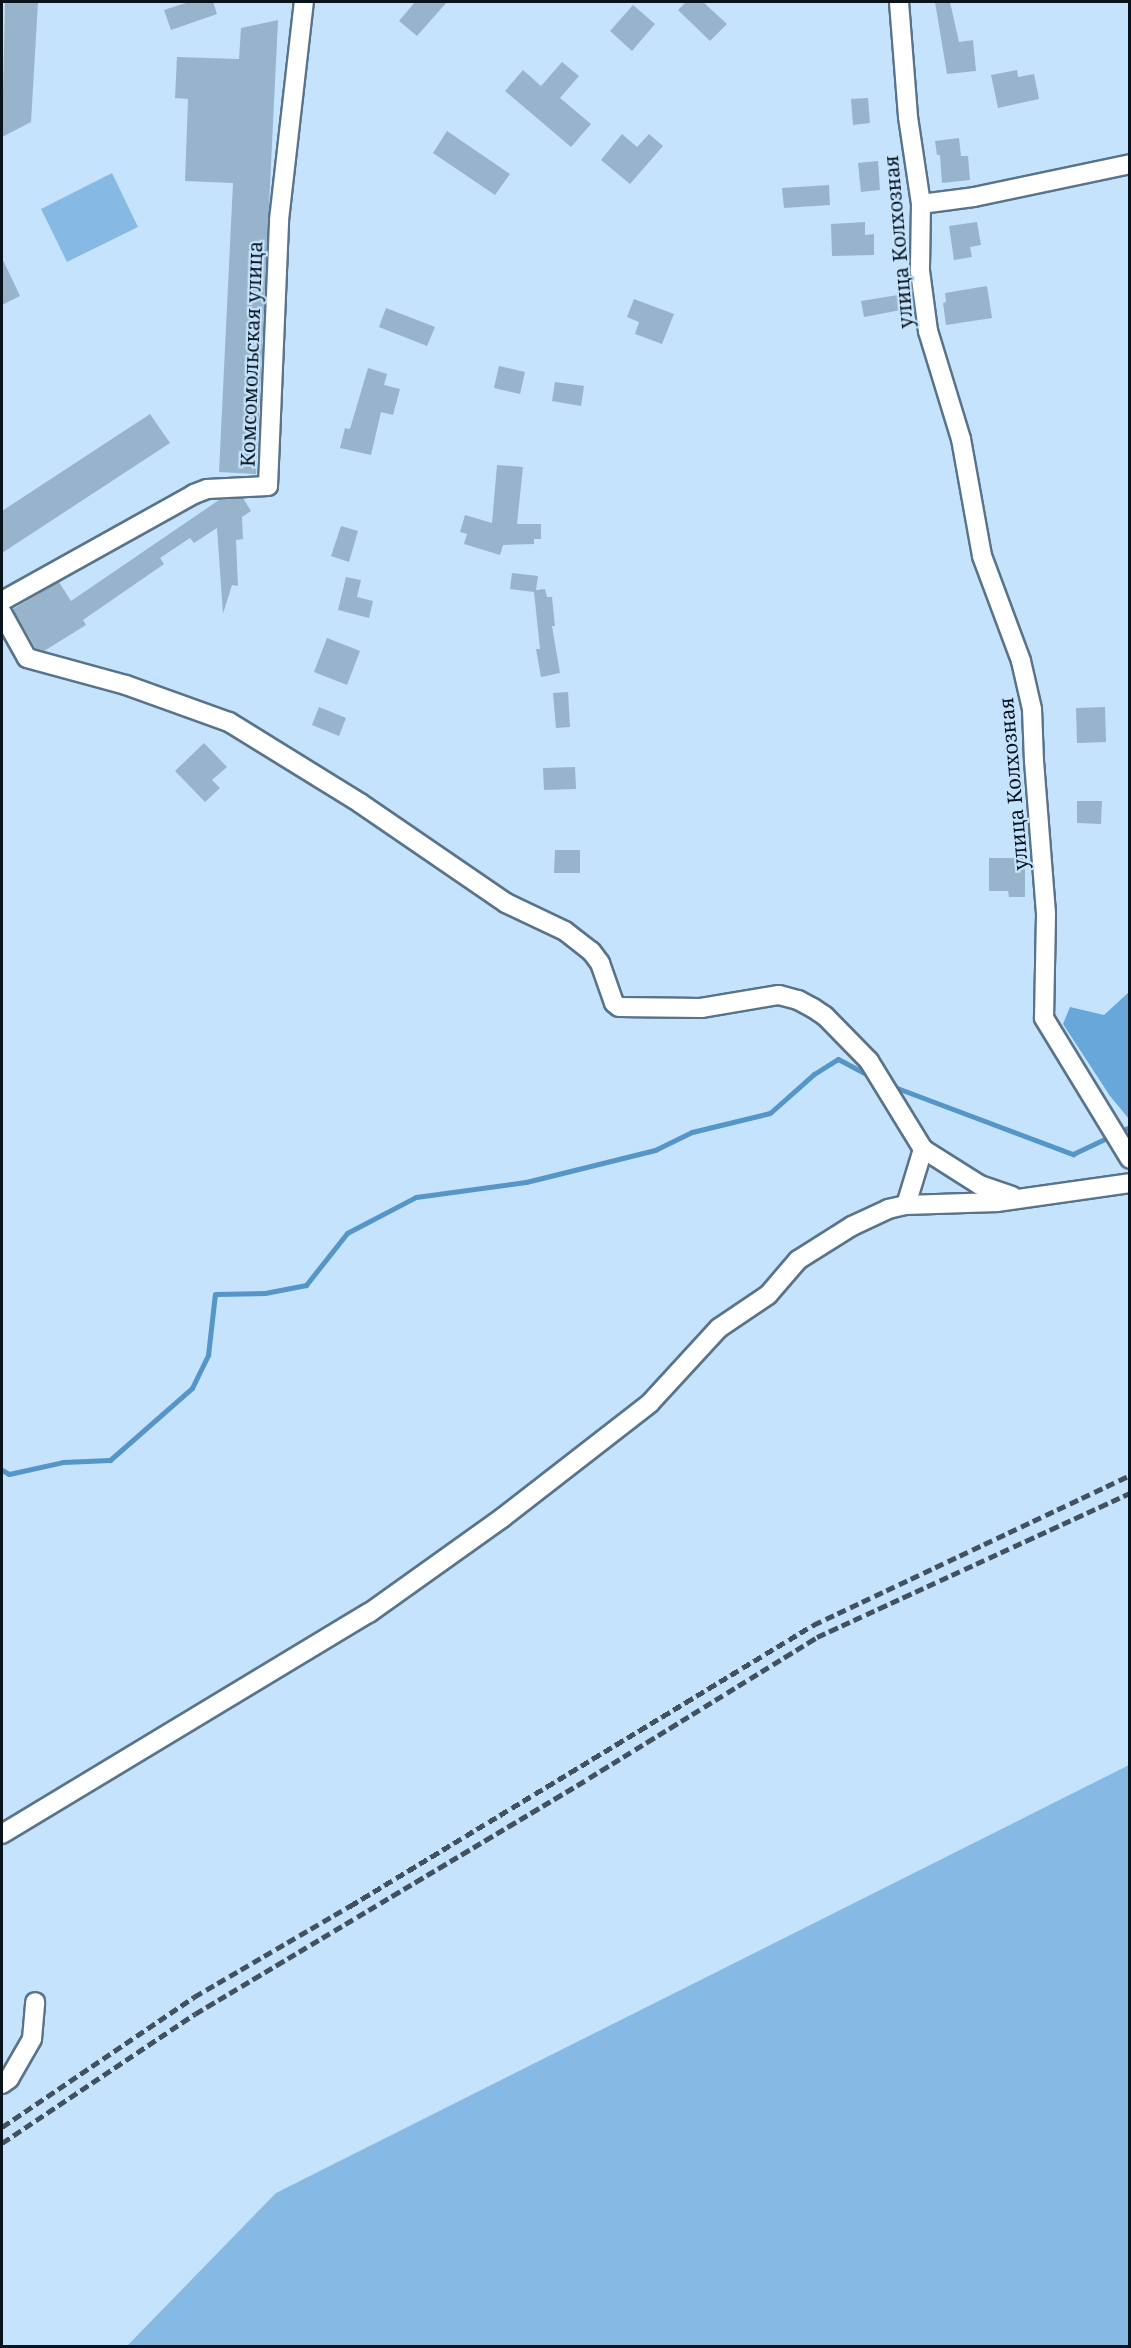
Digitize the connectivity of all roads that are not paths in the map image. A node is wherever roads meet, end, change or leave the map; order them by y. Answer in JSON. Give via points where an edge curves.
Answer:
{"nodes":[{"id":1,"x":304,"y":2,"type":"edge"},
{"id":2,"x":899,"y":2,"type":"edge"},
{"id":3,"x":1130,"y":164,"type":"edge"},
{"id":4,"x":921,"y":204,"type":"junction"},
{"id":5,"x":2,"y":601,"type":"edge"},
{"id":6,"x":2,"y":613,"type":"edge"},
{"id":7,"x":923,"y":1149,"type":"junction"},
{"id":8,"x":1130,"y":1159,"type":"edge"},
{"id":9,"x":1130,"y":1183,"type":"edge"},
{"id":10,"x":1016,"y":1198,"type":"junction"},
{"id":11,"x":906,"y":1205,"type":"junction"},
{"id":12,"x":2,"y":1834,"type":"edge"},
{"id":13,"x":35,"y":2002,"type":"dead end"},
{"id":14,"x":2,"y":2084,"type":"edge"}],
"edges":[{"from":1,"to":5,"type":"street","name":"Комсомольская улица","via":[[279,220],[268,486],[207,489],[194,494]]},
{"from":2,"to":4,"type":"street","name":"улица Колхозная","via":[[908,117]]},
{"from":3,"to":4,"type":"street","via":[[974,197]]},
{"from":4,"to":8,"type":"street","name":"улица Колхозная","via":[[920,271],[928,331],[961,439],[982,556],[1021,662],[1032,709],[1046,915],[1044,1018]]},
{"from":6,"to":7,"type":"street","via":[[27,658],[126,685],[229,722],[360,803],[506,903],[565,931],[600,963],[614,1003],[619,1007],[701,1008],[779,995],[813,1008],[869,1061]]},
{"from":7,"to":10,"type":"street","via":[[980,1185]]},
{"from":7,"to":11,"type":"street"},
{"from":9,"to":10,"type":"street"},
{"from":10,"to":11,"type":"street"},
{"from":11,"to":12,"type":"street","via":[[852,1226],[798,1260],[768,1296],[719,1328],[650,1403],[502,1518],[369,1613]]},
{"from":13,"to":14,"type":"street","via":[[32,2039],[9,2079]]}]}
